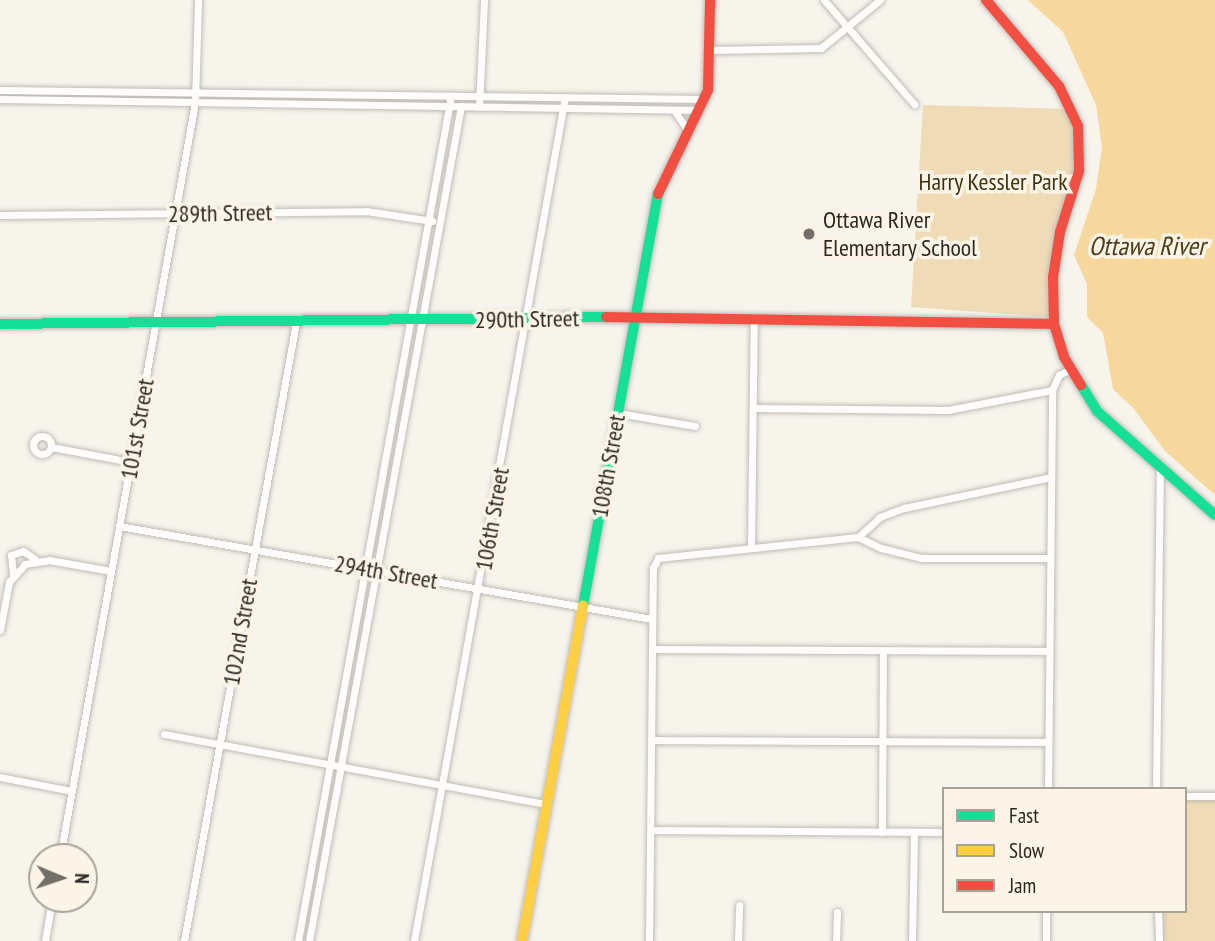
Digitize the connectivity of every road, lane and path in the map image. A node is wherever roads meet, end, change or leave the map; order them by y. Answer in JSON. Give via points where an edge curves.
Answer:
{"nodes":[{"id":1,"x":198,"y":0,"type":"edge"},
{"id":2,"x":484,"y":0,"type":"edge"},
{"id":3,"x":710,"y":0,"type":"edge"},
{"id":4,"x":824,"y":0,"type":"edge"},
{"id":5,"x":880,"y":0,"type":"edge"},
{"id":6,"x":986,"y":0,"type":"edge"},
{"id":7,"x":848,"y":27,"type":"junction"},
{"id":8,"x":709,"y":50,"type":"junction"},
{"id":9,"x":0,"y":90,"type":"edge"},
{"id":10,"x":57,"y":90,"type":"junction"},
{"id":11,"x":197,"y":92,"type":"junction"},
{"id":12,"x":283,"y":93,"type":"junction"},
{"id":13,"x":367,"y":95,"type":"junction"},
{"id":14,"x":451,"y":96,"type":"junction"},
{"id":15,"x":481,"y":96,"type":"junction"},
{"id":16,"x":565,"y":97,"type":"junction"},
{"id":17,"x":0,"y":99,"type":"edge"},
{"id":18,"x":705,"y":99,"type":"junction"},
{"id":19,"x":57,"y":100,"type":"junction"},
{"id":20,"x":195,"y":102,"type":"junction"},
{"id":21,"x":282,"y":103,"type":"junction"},
{"id":22,"x":914,"y":104,"type":"dead end"},
{"id":23,"x":367,"y":105,"type":"junction"},
{"id":24,"x":449,"y":106,"type":"junction"},
{"id":25,"x":461,"y":106,"type":"junction"},
{"id":26,"x":479,"y":107,"type":"junction"},
{"id":27,"x":565,"y":108,"type":"junction"},
{"id":28,"x":674,"y":110,"type":"junction"},
{"id":29,"x":701,"y":110,"type":"junction"},
{"id":30,"x":688,"y":131,"type":"junction"},
{"id":31,"x":175,"y":213,"type":"junction"},
{"id":32,"x":0,"y":215,"type":"edge"},
{"id":33,"x":429,"y":220,"type":"junction"},
{"id":34,"x":440,"y":222,"type":"junction"},
{"id":35,"x":635,"y":317,"type":"junction"},
{"id":36,"x":754,"y":317,"type":"junction"},
{"id":37,"x":528,"y":318,"type":"junction"},
{"id":38,"x":410,"y":320,"type":"junction"},
{"id":39,"x":422,"y":320,"type":"junction"},
{"id":40,"x":296,"y":322,"type":"junction"},
{"id":41,"x":156,"y":323,"type":"junction"},
{"id":42,"x":0,"y":324,"type":"edge"},
{"id":43,"x":1054,"y":324,"type":"junction"},
{"id":44,"x":1069,"y":370,"type":"junction"},
{"id":45,"x":1052,"y":390,"type":"junction"},
{"id":46,"x":752,"y":408,"type":"junction"},
{"id":47,"x":618,"y":413,"type":"junction"},
{"id":48,"x":695,"y":426,"type":"dead end"},
{"id":49,"x":389,"y":440,"type":"junction"},
{"id":50,"x":400,"y":442,"type":"junction"},
{"id":51,"x":51,"y":447,"type":"dead end"},
{"id":52,"x":131,"y":462,"type":"junction"},
{"id":53,"x":1160,"y":470,"type":"junction"},
{"id":54,"x":1051,"y":477,"type":"junction"},
{"id":55,"x":1215,"y":515,"type":"edge"},
{"id":56,"x":119,"y":526,"type":"junction"},
{"id":57,"x":858,"y":537,"type":"junction"},
{"id":58,"x":751,"y":547,"type":"junction"},
{"id":59,"x":256,"y":548,"type":"junction"},
{"id":60,"x":1049,"y":558,"type":"junction"},
{"id":61,"x":35,"y":559,"type":"junction"},
{"id":62,"x":365,"y":569,"type":"junction"},
{"id":63,"x":111,"y":570,"type":"junction"},
{"id":64,"x":376,"y":571,"type":"junction"},
{"id":65,"x":13,"y":574,"type":"junction"},
{"id":66,"x":479,"y":588,"type":"junction"},
{"id":67,"x":583,"y":607,"type":"junction"},
{"id":68,"x":652,"y":619,"type":"junction"},
{"id":69,"x":0,"y":630,"type":"edge"},
{"id":70,"x":653,"y":649,"type":"junction"},
{"id":71,"x":883,"y":651,"type":"junction"},
{"id":72,"x":1049,"y":651,"type":"junction"},
{"id":73,"x":348,"y":664,"type":"junction"},
{"id":74,"x":359,"y":667,"type":"junction"},
{"id":75,"x":164,"y":734,"type":"dead end"},
{"id":76,"x":652,"y":740,"type":"junction"},
{"id":77,"x":882,"y":741,"type":"junction"},
{"id":78,"x":1048,"y":742,"type":"junction"},
{"id":79,"x":220,"y":744,"type":"junction"},
{"id":80,"x":330,"y":764,"type":"junction"},
{"id":81,"x":341,"y":766,"type":"junction"},
{"id":82,"x":2,"y":779,"type":"edge"},
{"id":83,"x":443,"y":785,"type":"junction"},
{"id":84,"x":1048,"y":787,"type":"edge"},
{"id":85,"x":1156,"y":787,"type":"edge"},
{"id":86,"x":72,"y":791,"type":"junction"},
{"id":87,"x":1187,"y":796,"type":"edge"},
{"id":88,"x":1215,"y":796,"type":"edge"},
{"id":89,"x":547,"y":804,"type":"junction"},
{"id":90,"x":651,"y":830,"type":"junction"},
{"id":91,"x":882,"y":832,"type":"junction"},
{"id":92,"x":914,"y":832,"type":"junction"},
{"id":93,"x":942,"y":832,"type":"edge"},
{"id":94,"x":63,"y":843,"type":"edge"},
{"id":95,"x":306,"y":895,"type":"junction"},
{"id":96,"x":317,"y":897,"type":"junction"},
{"id":97,"x":739,"y":905,"type":"dead end"},
{"id":98,"x":837,"y":912,"type":"dead end"},
{"id":99,"x":50,"y":913,"type":"edge"},
{"id":100,"x":1046,"y":913,"type":"edge"},
{"id":101,"x":1158,"y":913,"type":"edge"},
{"id":102,"x":45,"y":941,"type":"edge"},
{"id":103,"x":184,"y":941,"type":"edge"},
{"id":104,"x":298,"y":941,"type":"edge"},
{"id":105,"x":309,"y":941,"type":"edge"},
{"id":106,"x":415,"y":941,"type":"edge"},
{"id":107,"x":522,"y":941,"type":"edge"},
{"id":108,"x":649,"y":941,"type":"edge"},
{"id":109,"x":738,"y":941,"type":"edge"},
{"id":110,"x":836,"y":941,"type":"edge"},
{"id":111,"x":912,"y":941,"type":"edge"},
{"id":112,"x":1046,"y":941,"type":"edge"},
{"id":113,"x":1159,"y":941,"type":"edge"}],
"edges":[{"from":1,"to":11,"type":"street","name":"101st Street"},
{"from":2,"to":15,"type":"street"},
{"from":3,"to":8,"type":"street","name":"108th Street"},
{"from":4,"to":7,"type":"street"},
{"from":5,"to":7,"type":"street"},
{"from":6,"to":43,"type":"street","via":[[1059,86],[1078,126],[1079,171],[1053,277]]},
{"from":7,"to":8,"type":"street","via":[[833,42],[806,52]]},
{"from":7,"to":22,"type":"street"},
{"from":8,"to":18,"type":"street","name":"108th Street"},
{"from":9,"to":10,"type":"street"},
{"from":10,"to":11,"type":"street"},
{"from":10,"to":19,"type":"street"},
{"from":11,"to":12,"type":"street"},
{"from":11,"to":20,"type":"street","name":"101st Street"},
{"from":12,"to":13,"type":"street"},
{"from":12,"to":21,"type":"street"},
{"from":13,"to":14,"type":"street"},
{"from":13,"to":23,"type":"street"},
{"from":14,"to":15,"type":"street"},
{"from":14,"to":24,"type":"street"},
{"from":15,"to":16,"type":"street"},
{"from":15,"to":26,"type":"street"},
{"from":16,"to":18,"type":"street"},
{"from":16,"to":27,"type":"street","name":"106th Street"},
{"from":17,"to":19,"type":"street"},
{"from":18,"to":29,"type":"street","name":"108th Street"},
{"from":19,"to":20,"type":"street"},
{"from":20,"to":21,"type":"street"},
{"from":20,"to":31,"type":"street","name":"101st Street"},
{"from":21,"to":23,"type":"street"},
{"from":23,"to":24,"type":"street"},
{"from":24,"to":25,"type":"street"},
{"from":24,"to":33,"type":"street"},
{"from":25,"to":26,"type":"street"},
{"from":25,"to":34,"type":"street"},
{"from":26,"to":27,"type":"street"},
{"from":27,"to":28,"type":"street"},
{"from":27,"to":37,"type":"street","name":"106th Street"},
{"from":28,"to":29,"type":"street"},
{"from":28,"to":30,"type":"street"},
{"from":29,"to":30,"type":"street","name":"108th Street"},
{"from":30,"to":35,"type":"street","name":"108th Street","via":[[662,179]]},
{"from":31,"to":32,"type":"street","name":"289th Street"},
{"from":31,"to":33,"type":"street","name":"289th Street","via":[[366,211]]},
{"from":31,"to":41,"type":"street","name":"101st Street"},
{"from":33,"to":34,"type":"street","name":"289th Street"},
{"from":33,"to":38,"type":"street"},
{"from":34,"to":39,"type":"street"},
{"from":35,"to":36,"type":"street","name":"290th Street"},
{"from":35,"to":37,"type":"street","name":"290th Street"},
{"from":35,"to":47,"type":"street","name":"108th Street"},
{"from":36,"to":43,"type":"street","name":"290th Street"},
{"from":36,"to":46,"type":"street"},
{"from":37,"to":39,"type":"street","name":"290th Street"},
{"from":37,"to":66,"type":"street","name":"106th Street"},
{"from":38,"to":39,"type":"street","name":"290th Street"},
{"from":38,"to":40,"type":"street","name":"290th Street"},
{"from":38,"to":49,"type":"street"},
{"from":39,"to":50,"type":"street"},
{"from":40,"to":41,"type":"street","name":"290th Street"},
{"from":40,"to":59,"type":"street","name":"102nd Street"},
{"from":41,"to":42,"type":"street","name":"290th Street"},
{"from":41,"to":52,"type":"street","name":"101st Street"},
{"from":43,"to":44,"type":"street"},
{"from":44,"to":45,"type":"street","via":[[1059,375]]},
{"from":44,"to":53,"type":"street","via":[[1097,411]]},
{"from":45,"to":46,"type":"street","via":[[948,410]]},
{"from":45,"to":54,"type":"street"},
{"from":46,"to":58,"type":"street"},
{"from":47,"to":48,"type":"street"},
{"from":47,"to":67,"type":"street","name":"108th Street"},
{"from":49,"to":50,"type":"street"},
{"from":49,"to":62,"type":"street"},
{"from":50,"to":64,"type":"street"},
{"from":51,"to":52,"type":"street"},
{"from":52,"to":56,"type":"street","name":"101st Street"},
{"from":53,"to":55,"type":"street"},
{"from":53,"to":85,"type":"street"},
{"from":54,"to":57,"type":"street","via":[[904,508],[880,517]]},
{"from":54,"to":60,"type":"street"},
{"from":56,"to":59,"type":"street","name":"294th Street"},
{"from":56,"to":63,"type":"street","name":"101st Street"},
{"from":57,"to":58,"type":"street"},
{"from":57,"to":60,"type":"street","via":[[921,558]]},
{"from":58,"to":68,"type":"street","via":[[661,556],[653,568]]},
{"from":59,"to":62,"type":"street","name":"294th Street"},
{"from":59,"to":79,"type":"street","name":"102nd Street"},
{"from":60,"to":72,"type":"street"},
{"from":61,"to":63,"type":"street"},
{"from":61,"to":65,"type":"street"},
{"from":61,"to":65,"type":"street","via":[[23,551],[11,555]]},
{"from":62,"to":64,"type":"street","name":"294th Street"},
{"from":62,"to":73,"type":"street"},
{"from":63,"to":86,"type":"street","name":"101st Street"},
{"from":64,"to":66,"type":"street","name":"294th Street"},
{"from":64,"to":74,"type":"street"},
{"from":65,"to":69,"type":"street"},
{"from":66,"to":67,"type":"street","name":"294th Street"},
{"from":66,"to":83,"type":"street","name":"106th Street"},
{"from":67,"to":68,"type":"street","name":"294th Street"},
{"from":67,"to":89,"type":"street","name":"108th Street"},
{"from":68,"to":70,"type":"street"},
{"from":70,"to":71,"type":"street"},
{"from":70,"to":76,"type":"street"},
{"from":71,"to":72,"type":"street"},
{"from":71,"to":77,"type":"street"},
{"from":72,"to":78,"type":"street"},
{"from":73,"to":74,"type":"street"},
{"from":73,"to":80,"type":"street"},
{"from":74,"to":81,"type":"street"},
{"from":75,"to":79,"type":"street"},
{"from":76,"to":77,"type":"street"},
{"from":76,"to":90,"type":"street"},
{"from":77,"to":78,"type":"street"},
{"from":77,"to":91,"type":"street"},
{"from":78,"to":84,"type":"street"},
{"from":79,"to":80,"type":"street"},
{"from":79,"to":103,"type":"street","name":"102nd Street"},
{"from":80,"to":81,"type":"street"},
{"from":80,"to":95,"type":"street"},
{"from":81,"to":83,"type":"street"},
{"from":81,"to":96,"type":"street"},
{"from":82,"to":86,"type":"street"},
{"from":83,"to":89,"type":"street"},
{"from":83,"to":106,"type":"street","name":"106th Street"},
{"from":86,"to":94,"type":"street","name":"101st Street"},
{"from":87,"to":88,"type":"street"},
{"from":89,"to":107,"type":"street","name":"108th Street"},
{"from":90,"to":91,"type":"street"},
{"from":90,"to":108,"type":"street"},
{"from":91,"to":92,"type":"street"},
{"from":92,"to":93,"type":"street"},
{"from":92,"to":111,"type":"street"},
{"from":95,"to":96,"type":"street"},
{"from":95,"to":104,"type":"street"},
{"from":96,"to":105,"type":"street"},
{"from":97,"to":109,"type":"street"},
{"from":98,"to":110,"type":"street"},
{"from":99,"to":102,"type":"street"},
{"from":100,"to":112,"type":"street"},
{"from":101,"to":113,"type":"street"}]}
